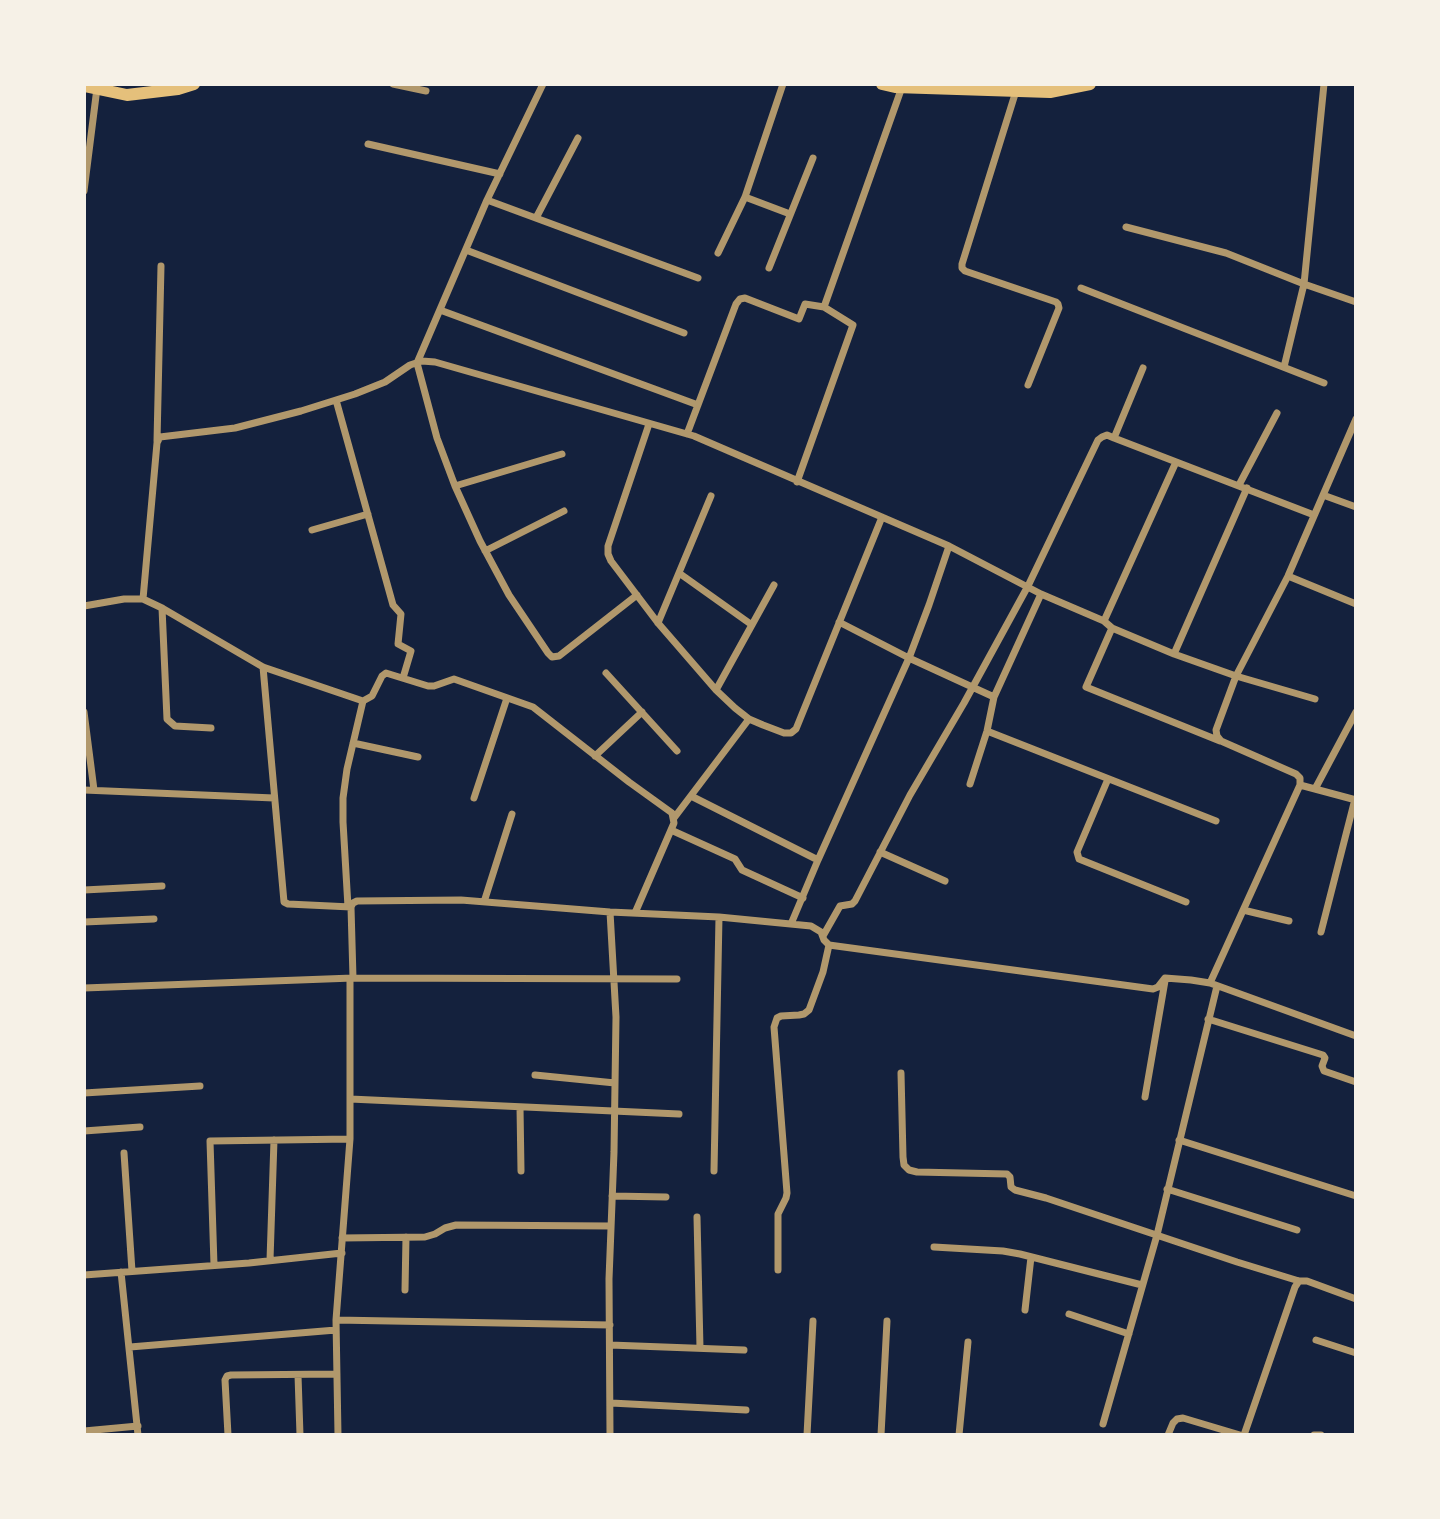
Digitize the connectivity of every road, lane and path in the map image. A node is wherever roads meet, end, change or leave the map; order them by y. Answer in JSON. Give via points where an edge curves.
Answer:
{"nodes":[{"id":1,"x":194,"y":84,"type":"edge"},
{"id":2,"x":393,"y":84,"type":"edge"},
{"id":3,"x":543,"y":84,"type":"edge"},
{"id":4,"x":783,"y":84,"type":"edge"},
{"id":5,"x":882,"y":84,"type":"edge"},
{"id":6,"x":1090,"y":84,"type":"edge"},
{"id":7,"x":1324,"y":84,"type":"edge"},
{"id":8,"x":90,"y":87,"type":"edge"},
{"id":9,"x":902,"y":87,"type":"junction"},
{"id":10,"x":1016,"y":91,"type":"junction"},
{"id":11,"x":426,"y":92,"type":"dead end"},
{"id":12,"x":578,"y":138,"type":"dead end"},
{"id":13,"x":368,"y":144,"type":"dead end"},
{"id":14,"x":813,"y":158,"type":"dead end"},
{"id":15,"x":500,"y":174,"type":"junction"},
{"id":16,"x":84,"y":191,"type":"edge"},
{"id":17,"x":745,"y":197,"type":"junction"},
{"id":18,"x":487,"y":200,"type":"junction"},
{"id":19,"x":790,"y":214,"type":"junction"},
{"id":20,"x":536,"y":218,"type":"junction"},
{"id":21,"x":1126,"y":228,"type":"dead end"},
{"id":22,"x":466,"y":250,"type":"junction"},
{"id":23,"x":718,"y":253,"type":"dead end"},
{"id":24,"x":162,"y":267,"type":"dead end"},
{"id":25,"x":769,"y":268,"type":"dead end"},
{"id":26,"x":698,"y":278,"type":"dead end"},
{"id":27,"x":1304,"y":284,"type":"junction"},
{"id":28,"x":1081,"y":288,"type":"dead end"},
{"id":29,"x":1356,"y":302,"type":"edge"},
{"id":30,"x":824,"y":307,"type":"junction"},
{"id":31,"x":440,"y":310,"type":"junction"},
{"id":32,"x":684,"y":333,"type":"dead end"},
{"id":33,"x":416,"y":363,"type":"junction"},
{"id":34,"x":1284,"y":367,"type":"junction"},
{"id":35,"x":1143,"y":368,"type":"dead end"},
{"id":36,"x":1324,"y":383,"type":"dead end"},
{"id":37,"x":1028,"y":385,"type":"dead end"},
{"id":38,"x":337,"y":400,"type":"junction"},
{"id":39,"x":698,"y":405,"type":"junction"},
{"id":40,"x":1277,"y":413,"type":"dead end"},
{"id":41,"x":1356,"y":419,"type":"edge"},
{"id":42,"x":649,"y":424,"type":"junction"},
{"id":43,"x":687,"y":434,"type":"junction"},
{"id":44,"x":1114,"y":438,"type":"junction"},
{"id":45,"x":158,"y":443,"type":"junction"},
{"id":46,"x":562,"y":454,"type":"dead end"},
{"id":47,"x":1176,"y":462,"type":"junction"},
{"id":48,"x":797,"y":482,"type":"junction"},
{"id":49,"x":455,"y":485,"type":"junction"},
{"id":50,"x":1243,"y":487,"type":"junction"},
{"id":51,"x":1323,"y":495,"type":"junction"},
{"id":52,"x":711,"y":496,"type":"dead end"},
{"id":53,"x":1356,"y":507,"type":"edge"},
{"id":54,"x":564,"y":511,"type":"dead end"},
{"id":55,"x":368,"y":514,"type":"junction"},
{"id":56,"x":1314,"y":515,"type":"junction"},
{"id":57,"x":882,"y":517,"type":"junction"},
{"id":58,"x":312,"y":530,"type":"dead end"},
{"id":59,"x":949,"y":546,"type":"junction"},
{"id":60,"x":485,"y":551,"type":"junction"},
{"id":61,"x":678,"y":573,"type":"junction"},
{"id":62,"x":1289,"y":576,"type":"junction"},
{"id":63,"x":774,"y":585,"type":"dead end"},
{"id":64,"x":1028,"y":586,"type":"junction"},
{"id":65,"x":1041,"y":594,"type":"junction"},
{"id":66,"x":637,"y":595,"type":"junction"},
{"id":67,"x":143,"y":599,"type":"junction"},
{"id":68,"x":1356,"y":604,"type":"edge"},
{"id":69,"x":84,"y":606,"type":"edge"},
{"id":70,"x":162,"y":608,"type":"junction"},
{"id":71,"x":1104,"y":621,"type":"junction"},
{"id":72,"x":839,"y":622,"type":"junction"},
{"id":73,"x":658,"y":623,"type":"junction"},
{"id":74,"x":752,"y":625,"type":"junction"},
{"id":75,"x":1112,"y":628,"type":"junction"},
{"id":76,"x":1174,"y":654,"type":"junction"},
{"id":77,"x":909,"y":658,"type":"junction"},
{"id":78,"x":263,"y":667,"type":"junction"},
{"id":79,"x":606,"y":673,"type":"dead end"},
{"id":80,"x":1236,"y":676,"type":"junction"},
{"id":81,"x":403,"y":678,"type":"junction"},
{"id":82,"x":971,"y":688,"type":"junction"},
{"id":83,"x":716,"y":690,"type":"junction"},
{"id":84,"x":994,"y":697,"type":"junction"},
{"id":85,"x":507,"y":698,"type":"junction"},
{"id":86,"x":1315,"y":699,"type":"dead end"},
{"id":87,"x":363,"y":701,"type":"junction"},
{"id":88,"x":84,"y":712,"type":"edge"},
{"id":89,"x":642,"y":712,"type":"junction"},
{"id":90,"x":1356,"y":712,"type":"edge"},
{"id":91,"x":749,"y":719,"type":"junction"},
{"id":92,"x":211,"y":728,"type":"dead end"},
{"id":93,"x":987,"y":731,"type":"junction"},
{"id":94,"x":1221,"y":741,"type":"junction"},
{"id":95,"x":353,"y":743,"type":"junction"},
{"id":96,"x":677,"y":751,"type":"dead end"},
{"id":97,"x":595,"y":756,"type":"junction"},
{"id":98,"x":418,"y":757,"type":"dead end"},
{"id":99,"x":1108,"y":779,"type":"junction"},
{"id":100,"x":971,"y":784,"type":"dead end"},
{"id":101,"x":1300,"y":785,"type":"junction"},
{"id":102,"x":1315,"y":789,"type":"junction"},
{"id":103,"x":84,"y":790,"type":"edge"},
{"id":104,"x":93,"y":790,"type":"junction"},
{"id":105,"x":691,"y":796,"type":"junction"},
{"id":106,"x":274,"y":798,"type":"junction"},
{"id":107,"x":474,"y":798,"type":"dead end"},
{"id":108,"x":1356,"y":799,"type":"edge"},
{"id":109,"x":512,"y":814,"type":"dead end"},
{"id":110,"x":674,"y":818,"type":"junction"},
{"id":111,"x":1216,"y":821,"type":"dead end"},
{"id":112,"x":671,"y":830,"type":"junction"},
{"id":113,"x":880,"y":852,"type":"junction"},
{"id":114,"x":818,"y":860,"type":"junction"},
{"id":115,"x":945,"y":881,"type":"dead end"},
{"id":116,"x":162,"y":886,"type":"dead end"},
{"id":117,"x":84,"y":890,"type":"edge"},
{"id":118,"x":803,"y":898,"type":"junction"},
{"id":119,"x":484,"y":902,"type":"junction"},
{"id":120,"x":1186,"y":902,"type":"dead end"},
{"id":121,"x":350,"y":907,"type":"junction"},
{"id":122,"x":1243,"y":910,"type":"junction"},
{"id":123,"x":610,"y":912,"type":"junction"},
{"id":124,"x":635,"y":913,"type":"junction"},
{"id":125,"x":719,"y":917,"type":"junction"},
{"id":126,"x":154,"y":919,"type":"dead end"},
{"id":127,"x":1289,"y":921,"type":"dead end"},
{"id":128,"x":84,"y":922,"type":"edge"},
{"id":129,"x":791,"y":924,"type":"junction"},
{"id":130,"x":1321,"y":932,"type":"dead end"},
{"id":131,"x":823,"y":936,"type":"junction"},
{"id":132,"x":829,"y":945,"type":"junction"},
{"id":133,"x":351,"y":978,"type":"junction"},
{"id":134,"x":1165,"y":978,"type":"junction"},
{"id":135,"x":613,"y":979,"type":"junction"},
{"id":136,"x":677,"y":979,"type":"dead end"},
{"id":137,"x":1214,"y":985,"type":"junction"},
{"id":138,"x":84,"y":988,"type":"edge"},
{"id":139,"x":1208,"y":1019,"type":"junction"},
{"id":140,"x":1356,"y":1037,"type":"edge"},
{"id":141,"x":901,"y":1073,"type":"dead end"},
{"id":142,"x":535,"y":1075,"type":"dead end"},
{"id":143,"x":1356,"y":1082,"type":"edge"},
{"id":144,"x":615,"y":1083,"type":"junction"},
{"id":145,"x":200,"y":1086,"type":"dead end"},
{"id":146,"x":84,"y":1093,"type":"edge"},
{"id":147,"x":1145,"y":1097,"type":"dead end"},
{"id":148,"x":351,"y":1099,"type":"junction"},
{"id":149,"x":520,"y":1107,"type":"junction"},
{"id":150,"x":615,"y":1112,"type":"junction"},
{"id":151,"x":679,"y":1114,"type":"dead end"},
{"id":152,"x":140,"y":1127,"type":"dead end"},
{"id":153,"x":84,"y":1131,"type":"edge"},
{"id":154,"x":350,"y":1139,"type":"junction"},
{"id":155,"x":274,"y":1140,"type":"junction"},
{"id":156,"x":1179,"y":1140,"type":"junction"},
{"id":157,"x":124,"y":1153,"type":"dead end"},
{"id":158,"x":521,"y":1171,"type":"dead end"},
{"id":159,"x":714,"y":1171,"type":"dead end"},
{"id":160,"x":1167,"y":1189,"type":"junction"},
{"id":161,"x":612,"y":1196,"type":"junction"},
{"id":162,"x":1356,"y":1196,"type":"edge"},
{"id":163,"x":666,"y":1197,"type":"dead end"},
{"id":164,"x":697,"y":1217,"type":"dead end"},
{"id":165,"x":611,"y":1226,"type":"junction"},
{"id":166,"x":1297,"y":1230,"type":"dead end"},
{"id":167,"x":1157,"y":1234,"type":"junction"},
{"id":168,"x":406,"y":1237,"type":"junction"},
{"id":169,"x":342,"y":1238,"type":"junction"},
{"id":170,"x":934,"y":1247,"type":"dead end"},
{"id":171,"x":342,"y":1253,"type":"junction"},
{"id":172,"x":1031,"y":1257,"type":"junction"},
{"id":173,"x":270,"y":1260,"type":"junction"},
{"id":174,"x":214,"y":1265,"type":"junction"},
{"id":175,"x":778,"y":1270,"type":"dead end"},
{"id":176,"x":132,"y":1271,"type":"junction"},
{"id":177,"x":121,"y":1272,"type":"junction"},
{"id":178,"x":84,"y":1275,"type":"edge"},
{"id":179,"x":1299,"y":1281,"type":"junction"},
{"id":180,"x":1142,"y":1286,"type":"junction"},
{"id":181,"x":405,"y":1290,"type":"dead end"},
{"id":182,"x":1356,"y":1299,"type":"edge"},
{"id":183,"x":1026,"y":1310,"type":"dead end"},
{"id":184,"x":1069,"y":1314,"type":"dead end"},
{"id":185,"x":336,"y":1320,"type":"junction"},
{"id":186,"x":813,"y":1321,"type":"dead end"},
{"id":187,"x":887,"y":1321,"type":"dead end"},
{"id":188,"x":610,"y":1325,"type":"junction"},
{"id":189,"x":336,"y":1330,"type":"junction"},
{"id":190,"x":1129,"y":1334,"type":"junction"},
{"id":191,"x":1316,"y":1340,"type":"dead end"},
{"id":192,"x":968,"y":1342,"type":"dead end"},
{"id":193,"x":610,"y":1345,"type":"junction"},
{"id":194,"x":130,"y":1347,"type":"junction"},
{"id":195,"x":700,"y":1348,"type":"junction"},
{"id":196,"x":744,"y":1350,"type":"dead end"},
{"id":197,"x":1356,"y":1353,"type":"edge"},
{"id":198,"x":337,"y":1374,"type":"junction"},
{"id":199,"x":298,"y":1375,"type":"junction"},
{"id":200,"x":611,"y":1403,"type":"junction"},
{"id":201,"x":746,"y":1410,"type":"dead end"},
{"id":202,"x":1103,"y":1424,"type":"dead end"},
{"id":203,"x":138,"y":1426,"type":"junction"},
{"id":204,"x":84,"y":1431,"type":"edge"},
{"id":205,"x":138,"y":1435,"type":"edge"},
{"id":206,"x":228,"y":1435,"type":"edge"},
{"id":207,"x":300,"y":1435,"type":"edge"},
{"id":208,"x":338,"y":1435,"type":"edge"},
{"id":209,"x":610,"y":1435,"type":"edge"},
{"id":210,"x":807,"y":1435,"type":"edge"},
{"id":211,"x":881,"y":1435,"type":"edge"},
{"id":212,"x":960,"y":1435,"type":"edge"},
{"id":213,"x":1168,"y":1435,"type":"edge"},
{"id":214,"x":1242,"y":1435,"type":"edge"},
{"id":215,"x":1314,"y":1435,"type":"edge"},
{"id":216,"x":1321,"y":1435,"type":"edge"}],
"edges":[{"from":1,"to":8,"type":"main road","via":[[127,94]]},
{"from":2,"to":11,"type":"street"},
{"from":3,"to":15,"type":"street"},
{"from":4,"to":17,"type":"street"},
{"from":5,"to":9,"type":"main road"},
{"from":6,"to":10,"type":"main road","via":[[1050,92]]},
{"from":7,"to":27,"type":"street"},
{"from":8,"to":16,"type":"street"},
{"from":9,"to":10,"type":"main road"},
{"from":9,"to":30,"type":"street"},
{"from":10,"to":37,"type":"street","via":[[962,268],[1058,304]]},
{"from":12,"to":20,"type":"street"},
{"from":13,"to":15,"type":"street"},
{"from":14,"to":19,"type":"street"},
{"from":15,"to":18,"type":"street"},
{"from":17,"to":19,"type":"street"},
{"from":17,"to":23,"type":"street"},
{"from":18,"to":20,"type":"street"},
{"from":18,"to":22,"type":"street"},
{"from":19,"to":25,"type":"street"},
{"from":20,"to":26,"type":"street"},
{"from":21,"to":27,"type":"street","via":[[1226,253]]},
{"from":22,"to":31,"type":"street"},
{"from":22,"to":32,"type":"street"},
{"from":24,"to":45,"type":"street"},
{"from":27,"to":29,"type":"street"},
{"from":27,"to":34,"type":"street"},
{"from":28,"to":34,"type":"street"},
{"from":30,"to":39,"type":"street","via":[[805,304],[799,319],[740,299]]},
{"from":30,"to":48,"type":"street","via":[[853,325]]},
{"from":31,"to":33,"type":"street"},
{"from":31,"to":39,"type":"street"},
{"from":33,"to":38,"type":"street","via":[[384,382]]},
{"from":33,"to":42,"type":"street","via":[[435,362]]},
{"from":33,"to":49,"type":"street"},
{"from":34,"to":36,"type":"street"},
{"from":35,"to":44,"type":"street"},
{"from":38,"to":45,"type":"street","via":[[235,428],[169,434]]},
{"from":38,"to":55,"type":"street"},
{"from":39,"to":43,"type":"street"},
{"from":40,"to":50,"type":"street"},
{"from":41,"to":51,"type":"street"},
{"from":42,"to":43,"type":"street"},
{"from":42,"to":66,"type":"street","via":[[608,547],[611,561]]},
{"from":43,"to":48,"type":"street"},
{"from":44,"to":47,"type":"street"},
{"from":44,"to":64,"type":"street","via":[[1107,435],[1098,440]]},
{"from":45,"to":67,"type":"street"},
{"from":46,"to":49,"type":"street"},
{"from":47,"to":50,"type":"street"},
{"from":47,"to":71,"type":"street"},
{"from":48,"to":57,"type":"street"},
{"from":49,"to":60,"type":"street"},
{"from":50,"to":56,"type":"street"},
{"from":50,"to":76,"type":"street"},
{"from":51,"to":53,"type":"street"},
{"from":51,"to":56,"type":"street"},
{"from":52,"to":61,"type":"street"},
{"from":54,"to":60,"type":"street"},
{"from":55,"to":58,"type":"street"},
{"from":55,"to":81,"type":"street","via":[[393,605],[401,614],[398,644],[411,651]]},
{"from":56,"to":62,"type":"street"},
{"from":57,"to":59,"type":"street"},
{"from":57,"to":72,"type":"street"},
{"from":59,"to":64,"type":"street"},
{"from":59,"to":77,"type":"street"},
{"from":60,"to":66,"type":"street","via":[[552,657]]},
{"from":61,"to":73,"type":"street"},
{"from":61,"to":74,"type":"street"},
{"from":62,"to":68,"type":"street"},
{"from":62,"to":80,"type":"street"},
{"from":63,"to":74,"type":"street"},
{"from":64,"to":65,"type":"street"},
{"from":64,"to":82,"type":"street"},
{"from":65,"to":71,"type":"street"},
{"from":65,"to":84,"type":"street"},
{"from":66,"to":73,"type":"street"},
{"from":67,"to":69,"type":"street"},
{"from":67,"to":70,"type":"street"},
{"from":70,"to":78,"type":"street"},
{"from":70,"to":92,"type":"street","via":[[167,719],[175,726]]},
{"from":71,"to":75,"type":"street"},
{"from":72,"to":77,"type":"street"},
{"from":72,"to":91,"type":"street","via":[[796,729],[784,733]]},
{"from":73,"to":83,"type":"street"},
{"from":74,"to":83,"type":"street"},
{"from":75,"to":76,"type":"street"},
{"from":75,"to":94,"type":"street","via":[[1086,687]]},
{"from":76,"to":80,"type":"street"},
{"from":77,"to":82,"type":"street"},
{"from":77,"to":114,"type":"street"},
{"from":78,"to":87,"type":"street"},
{"from":78,"to":106,"type":"street"},
{"from":79,"to":89,"type":"street"},
{"from":80,"to":86,"type":"street"},
{"from":80,"to":94,"type":"street","via":[[1216,730]]},
{"from":81,"to":85,"type":"street","via":[[434,687],[454,680]]},
{"from":81,"to":87,"type":"street","via":[[386,673],[372,696]]},
{"from":82,"to":84,"type":"street"},
{"from":82,"to":113,"type":"street"},
{"from":83,"to":91,"type":"street"},
{"from":84,"to":93,"type":"street"},
{"from":85,"to":97,"type":"street","via":[[533,707]]},
{"from":85,"to":107,"type":"street"},
{"from":87,"to":95,"type":"street"},
{"from":88,"to":104,"type":"street"},
{"from":89,"to":96,"type":"street"},
{"from":89,"to":97,"type":"street"},
{"from":90,"to":102,"type":"street"},
{"from":91,"to":105,"type":"street"},
{"from":93,"to":99,"type":"street"},
{"from":93,"to":100,"type":"street"},
{"from":94,"to":101,"type":"street","via":[[1296,774]]},
{"from":95,"to":98,"type":"street"},
{"from":95,"to":121,"type":"street","via":[[342,811]]},
{"from":97,"to":110,"type":"street"},
{"from":99,"to":111,"type":"street"},
{"from":99,"to":120,"type":"street","via":[[1077,852],[1079,859]]},
{"from":101,"to":102,"type":"street"},
{"from":101,"to":122,"type":"street"},
{"from":102,"to":108,"type":"street"},
{"from":103,"to":104,"type":"street"},
{"from":104,"to":106,"type":"street"},
{"from":105,"to":110,"type":"street"},
{"from":105,"to":114,"type":"street"},
{"from":106,"to":121,"type":"street","via":[[284,902]]},
{"from":108,"to":130,"type":"street"},
{"from":109,"to":119,"type":"street"},
{"from":110,"to":112,"type":"street"},
{"from":112,"to":118,"type":"street","via":[[735,859],[742,870]]},
{"from":112,"to":124,"type":"street"},
{"from":113,"to":115,"type":"street"},
{"from":113,"to":131,"type":"street","via":[[855,901],[840,906]]},
{"from":114,"to":118,"type":"street"},
{"from":116,"to":117,"type":"street"},
{"from":118,"to":129,"type":"street"},
{"from":119,"to":121,"type":"street","via":[[357,901]]},
{"from":119,"to":123,"type":"street"},
{"from":121,"to":133,"type":"street"},
{"from":122,"to":127,"type":"street"},
{"from":122,"to":137,"type":"street"},
{"from":123,"to":124,"type":"street"},
{"from":123,"to":135,"type":"street"},
{"from":124,"to":125,"type":"street"},
{"from":125,"to":129,"type":"street"},
{"from":125,"to":159,"type":"street"},
{"from":126,"to":128,"type":"street"},
{"from":129,"to":131,"type":"street","via":[[811,926]]},
{"from":131,"to":132,"type":"street"},
{"from":132,"to":134,"type":"street","via":[[1153,989]]},
{"from":132,"to":175,"type":"street","via":[[809,1010],[799,1016],[781,1016],[774,1027],[787,1193],[778,1214]]},
{"from":133,"to":135,"type":"street"},
{"from":133,"to":138,"type":"street"},
{"from":133,"to":148,"type":"street"},
{"from":134,"to":137,"type":"street"},
{"from":134,"to":147,"type":"street"},
{"from":135,"to":136,"type":"street"},
{"from":135,"to":144,"type":"street"},
{"from":137,"to":139,"type":"street"},
{"from":137,"to":140,"type":"street"},
{"from":139,"to":143,"type":"street","via":[[1323,1055],[1324,1071]]},
{"from":139,"to":156,"type":"street"},
{"from":141,"to":167,"type":"street","via":[[903,1157],[909,1170],[1007,1174],[1015,1190]]},
{"from":142,"to":144,"type":"street"},
{"from":144,"to":150,"type":"street"},
{"from":145,"to":146,"type":"street"},
{"from":148,"to":149,"type":"street"},
{"from":148,"to":154,"type":"street"},
{"from":149,"to":150,"type":"street"},
{"from":149,"to":158,"type":"street"},
{"from":150,"to":151,"type":"street"},
{"from":150,"to":161,"type":"street"},
{"from":152,"to":153,"type":"street"},
{"from":154,"to":155,"type":"street"},
{"from":154,"to":169,"type":"street"},
{"from":155,"to":173,"type":"street"},
{"from":155,"to":174,"type":"street","via":[[210,1141]]},
{"from":156,"to":160,"type":"street"},
{"from":156,"to":162,"type":"street"},
{"from":157,"to":176,"type":"street"},
{"from":160,"to":166,"type":"street"},
{"from":160,"to":167,"type":"street"},
{"from":161,"to":163,"type":"street"},
{"from":161,"to":165,"type":"street"},
{"from":164,"to":195,"type":"street"},
{"from":165,"to":168,"type":"street","via":[[456,1225],[431,1236]]},
{"from":165,"to":188,"type":"street"},
{"from":167,"to":179,"type":"street"},
{"from":167,"to":180,"type":"street"},
{"from":168,"to":169,"type":"street"},
{"from":168,"to":181,"type":"street"},
{"from":169,"to":171,"type":"street"},
{"from":170,"to":172,"type":"street"},
{"from":171,"to":173,"type":"street"},
{"from":171,"to":185,"type":"street"},
{"from":172,"to":180,"type":"street"},
{"from":172,"to":183,"type":"street"},
{"from":173,"to":174,"type":"street"},
{"from":174,"to":176,"type":"street"},
{"from":176,"to":177,"type":"street"},
{"from":177,"to":178,"type":"street"},
{"from":177,"to":194,"type":"street"},
{"from":179,"to":182,"type":"street"},
{"from":179,"to":214,"type":"street"},
{"from":180,"to":190,"type":"street"},
{"from":184,"to":190,"type":"street"},
{"from":185,"to":188,"type":"street"},
{"from":185,"to":189,"type":"street"},
{"from":186,"to":210,"type":"street"},
{"from":187,"to":211,"type":"street"},
{"from":188,"to":193,"type":"street"},
{"from":189,"to":194,"type":"street"},
{"from":189,"to":198,"type":"street"},
{"from":190,"to":202,"type":"street"},
{"from":191,"to":197,"type":"street"},
{"from":192,"to":212,"type":"street"},
{"from":193,"to":195,"type":"street"},
{"from":193,"to":200,"type":"street"},
{"from":194,"to":203,"type":"street"},
{"from":195,"to":196,"type":"street"},
{"from":198,"to":199,"type":"street"},
{"from":198,"to":208,"type":"street"},
{"from":199,"to":206,"type":"street","via":[[227,1376]]},
{"from":199,"to":207,"type":"street"},
{"from":200,"to":201,"type":"street"},
{"from":200,"to":209,"type":"street"},
{"from":203,"to":204,"type":"street"},
{"from":203,"to":205,"type":"street"},
{"from":213,"to":214,"type":"street","via":[[1173,1423],[1183,1418]]},
{"from":215,"to":216,"type":"street"}]}
